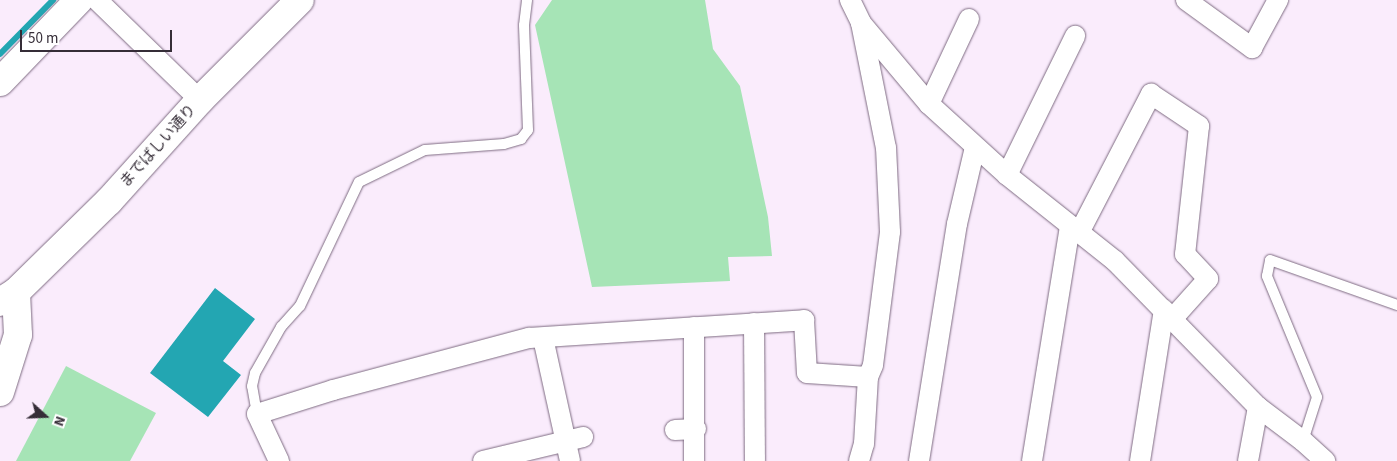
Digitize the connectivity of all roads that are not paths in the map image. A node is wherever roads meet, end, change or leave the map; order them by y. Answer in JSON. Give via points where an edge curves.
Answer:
{"nodes":[{"id":1,"x":79,"y":0,"type":"edge"},
{"id":2,"x":97,"y":0,"type":"edge"},
{"id":3,"x":300,"y":0,"type":"edge"},
{"id":4,"x":528,"y":0,"type":"edge"},
{"id":5,"x":850,"y":0,"type":"edge"},
{"id":6,"x":1186,"y":0,"type":"edge"},
{"id":7,"x":1278,"y":0,"type":"edge"},
{"id":8,"x":969,"y":19,"type":"dead end"},
{"id":9,"x":861,"y":24,"type":"junction"},
{"id":10,"x":1075,"y":36,"type":"dead end"},
{"id":11,"x":0,"y":82,"type":"edge"},
{"id":12,"x":200,"y":100,"type":"junction"},
{"id":13,"x":929,"y":104,"type":"junction"},
{"id":14,"x":975,"y":147,"type":"junction"},
{"id":15,"x":1007,"y":175,"type":"junction"},
{"id":16,"x":1075,"y":230,"type":"junction"},
{"id":17,"x":8,"y":297,"type":"edge"},
{"id":18,"x":1397,"y":305,"type":"edge"},
{"id":19,"x":1168,"y":314,"type":"junction"},
{"id":20,"x":754,"y":323,"type":"junction"},
{"id":21,"x":694,"y":327,"type":"junction"},
{"id":22,"x":543,"y":338,"type":"junction"},
{"id":23,"x":868,"y":377,"type":"junction"},
{"id":24,"x":0,"y":392,"type":"edge"},
{"id":25,"x":1258,"y":407,"type":"junction"},
{"id":26,"x":257,"y":414,"type":"junction"},
{"id":27,"x":696,"y":429,"type":"junction"},
{"id":28,"x":676,"y":430,"type":"dead end"},
{"id":29,"x":574,"y":438,"type":"junction"},
{"id":30,"x":1303,"y":440,"type":"junction"},
{"id":31,"x":279,"y":461,"type":"edge"},
{"id":32,"x":483,"y":461,"type":"edge"},
{"id":33,"x":570,"y":461,"type":"edge"},
{"id":34,"x":694,"y":461,"type":"edge"},
{"id":35,"x":755,"y":461,"type":"edge"},
{"id":36,"x":859,"y":461,"type":"edge"},
{"id":37,"x":919,"y":461,"type":"edge"},
{"id":38,"x":1032,"y":461,"type":"edge"},
{"id":39,"x":1140,"y":461,"type":"edge"},
{"id":40,"x":1248,"y":461,"type":"edge"},
{"id":41,"x":1324,"y":461,"type":"edge"}],
"edges":[{"from":1,"to":11,"type":"street"},
{"from":2,"to":12,"type":"street"},
{"from":3,"to":12,"type":"street","name":"までばしい通り"},
{"from":4,"to":26,"type":"lane","via":[[524,25],[528,130],[521,139],[504,144],[425,150],[359,182],[300,306],[281,326],[255,373],[252,386]]},
{"from":5,"to":9,"type":"street"},
{"from":6,"to":7,"type":"street","via":[[1252,48]]},
{"from":8,"to":13,"type":"street"},
{"from":9,"to":13,"type":"street"},
{"from":9,"to":23,"type":"street","via":[[886,148],[890,232],[874,365]]},
{"from":10,"to":15,"type":"street"},
{"from":12,"to":17,"type":"street","name":"までばしい通り","via":[[109,201]]},
{"from":13,"to":14,"type":"street"},
{"from":14,"to":15,"type":"street"},
{"from":14,"to":37,"type":"street","via":[[957,224]]},
{"from":15,"to":16,"type":"street"},
{"from":16,"to":19,"type":"street","via":[[1115,261]]},
{"from":16,"to":19,"type":"street","via":[[1151,94],[1199,126],[1185,254],[1208,279]]},
{"from":16,"to":38,"type":"street"},
{"from":17,"to":24,"type":"street","via":[[18,335]]},
{"from":18,"to":30,"type":"lane","via":[[1270,260],[1266,276],[1317,397]]},
{"from":19,"to":25,"type":"street"},
{"from":19,"to":39,"type":"street"},
{"from":20,"to":21,"type":"street"},
{"from":20,"to":23,"type":"street","via":[[804,320],[807,373]]},
{"from":20,"to":35,"type":"street"},
{"from":21,"to":22,"type":"street"},
{"from":21,"to":27,"type":"street"},
{"from":22,"to":26,"type":"street","via":[[529,338]]},
{"from":22,"to":29,"type":"street"},
{"from":23,"to":36,"type":"street","via":[[864,444]]},
{"from":25,"to":30,"type":"street"},
{"from":25,"to":40,"type":"street"},
{"from":26,"to":31,"type":"street"},
{"from":27,"to":28,"type":"street"},
{"from":27,"to":34,"type":"street"},
{"from":29,"to":32,"type":"street"},
{"from":29,"to":33,"type":"street"},
{"from":30,"to":41,"type":"street"}]}
